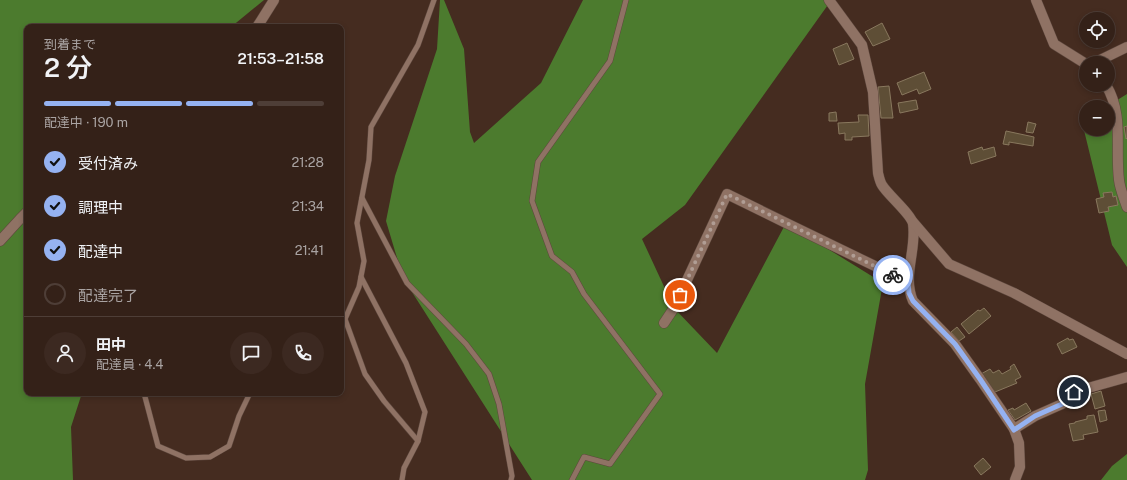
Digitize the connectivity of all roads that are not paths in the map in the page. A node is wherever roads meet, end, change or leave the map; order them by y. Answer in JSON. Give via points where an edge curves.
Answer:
{"nodes":[{"id":1,"x":274,"y":0,"type":"edge"},
{"id":2,"x":434,"y":0,"type":"edge"},
{"id":3,"x":626,"y":0,"type":"edge"},
{"id":4,"x":829,"y":0,"type":"edge"},
{"id":5,"x":1036,"y":0,"type":"edge"},
{"id":6,"x":259,"y":24,"type":"edge"},
{"id":7,"x":1127,"y":47,"type":"edge"},
{"id":8,"x":1108,"y":56,"type":"edge"},
{"id":9,"x":1079,"y":60,"type":"edge"},
{"id":10,"x":1109,"y":92,"type":"edge"},
{"id":11,"x":362,"y":198,"type":"junction"},
{"id":12,"x":1127,"y":207,"type":"edge"},
{"id":13,"x":24,"y":215,"type":"edge"},
{"id":14,"x":913,"y":222,"type":"junction"},
{"id":15,"x":0,"y":241,"type":"edge"},
{"id":16,"x":361,"y":277,"type":"junction"},
{"id":17,"x":908,"y":282,"type":"junction"},
{"id":18,"x":344,"y":319,"type":"edge"},
{"id":19,"x":344,"y":323,"type":"edge"},
{"id":20,"x":664,"y":323,"type":"dead end"},
{"id":21,"x":1127,"y":354,"type":"edge"},
{"id":22,"x":1127,"y":377,"type":"edge"},
{"id":23,"x":145,"y":396,"type":"edge"},
{"id":24,"x":249,"y":396,"type":"edge"},
{"id":25,"x":1014,"y":430,"type":"junction"},
{"id":26,"x":418,"y":441,"type":"junction"},
{"id":27,"x":402,"y":480,"type":"edge"},
{"id":28,"x":511,"y":480,"type":"edge"},
{"id":29,"x":572,"y":480,"type":"edge"},
{"id":30,"x":1015,"y":480,"type":"edge"}],
"edges":[{"from":1,"to":6,"type":"street"},
{"from":2,"to":11,"type":"lane","via":[[418,45],[371,127],[369,160]]},
{"from":3,"to":29,"type":"lane","via":[[610,61],[538,162],[532,201],[552,256],[572,272],[584,294],[660,394],[610,464],[584,457]]},
{"from":4,"to":14,"type":"street","via":[[862,45],[873,92],[878,173],[882,185]]},
{"from":5,"to":9,"type":"street","via":[[1054,44]]},
{"from":7,"to":8,"type":"street"},
{"from":10,"to":12,"type":"street","via":[[1116,111],[1119,180]]},
{"from":11,"to":16,"type":"lane","via":[[357,224],[364,261]]},
{"from":11,"to":28,"type":"lane","via":[[407,283],[466,344],[489,374],[499,404]]},
{"from":13,"to":15,"type":"street"},
{"from":14,"to":17,"type":"street"},
{"from":14,"to":21,"type":"street","via":[[949,264],[1014,293]]},
{"from":16,"to":18,"type":"lane"},
{"from":16,"to":26,"type":"lane","via":[[406,363],[425,412]]},
{"from":17,"to":20,"type":"street","via":[[727,194],[674,308]]},
{"from":17,"to":25,"type":"street","via":[[913,301],[955,344]]},
{"from":19,"to":26,"type":"lane","via":[[365,374]]},
{"from":22,"to":25,"type":"street","via":[[1074,392],[1062,404],[1035,416]]},
{"from":23,"to":24,"type":"lane","via":[[158,446],[186,458],[210,457],[229,446]]},
{"from":25,"to":30,"type":"street","via":[[1019,443],[1020,467]]},
{"from":26,"to":27,"type":"lane","via":[[404,468]]}]}
